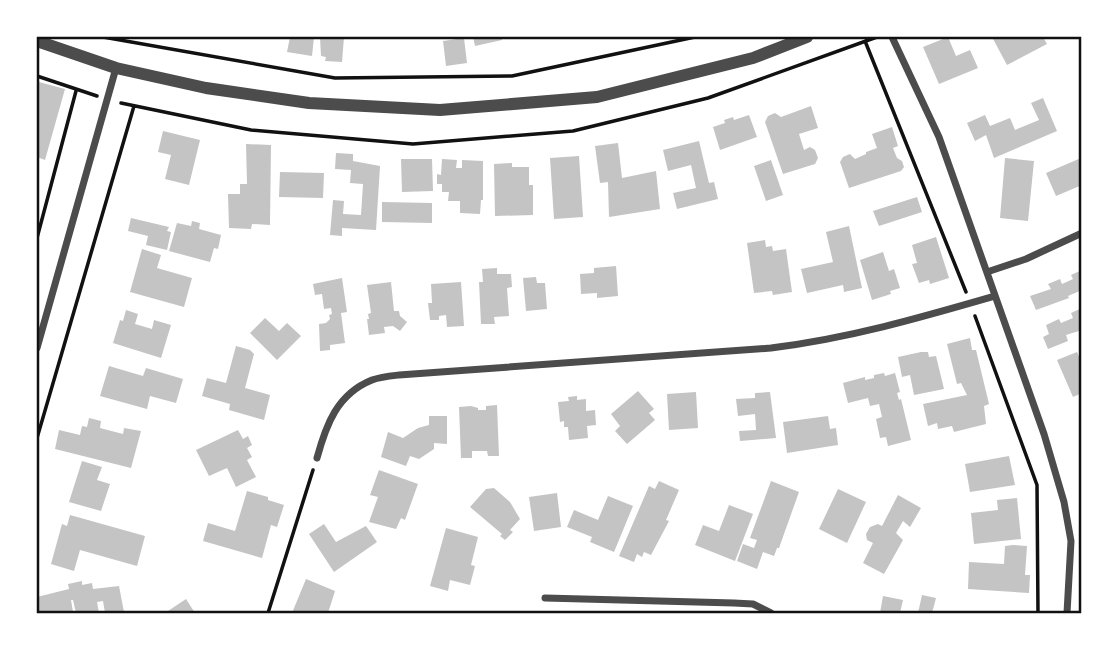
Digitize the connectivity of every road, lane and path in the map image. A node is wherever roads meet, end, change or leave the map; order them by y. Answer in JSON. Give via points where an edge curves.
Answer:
{"nodes":[{"id":1,"x":103,"y":37,"type":"edge"},
{"id":2,"x":695,"y":37,"type":"edge"},
{"id":3,"x":807,"y":37,"type":"edge"},
{"id":4,"x":892,"y":37,"type":"edge"},
{"id":5,"x":37,"y":41,"type":"edge"},
{"id":6,"x":865,"y":41,"type":"dead end"},
{"id":7,"x":116,"y":68,"type":"junction"},
{"id":8,"x":76,"y":90,"type":"dead end"},
{"id":9,"x":134,"y":106,"type":"dead end"},
{"id":10,"x":1082,"y":233,"type":"edge"},
{"id":11,"x":37,"y":238,"type":"edge"},
{"id":12,"x":987,"y":272,"type":"junction"},
{"id":13,"x":995,"y":296,"type":"junction"},
{"id":14,"x":970,"y":303,"type":"junction"},
{"id":15,"x":37,"y":347,"type":"edge"},
{"id":16,"x":37,"y":438,"type":"edge"},
{"id":17,"x":317,"y":458,"type":"joint"},
{"id":18,"x":1082,"y":538,"type":"edge"},
{"id":19,"x":1071,"y":541,"type":"junction"},
{"id":20,"x":545,"y":598,"type":"dead end"},
{"id":21,"x":268,"y":613,"type":"edge"},
{"id":22,"x":771,"y":613,"type":"edge"},
{"id":23,"x":1038,"y":613,"type":"edge"},
{"id":24,"x":1067,"y":613,"type":"edge"}],
"edges":[{"from":1,"to":2,"type":"path","via":[[335,78],[512,76]]},
{"from":3,"to":7,"type":"street","via":[[753,58],[597,97],[440,110],[309,103],[206,89]]},
{"from":4,"to":12,"type":"street","via":[[939,137]]},
{"from":5,"to":7,"type":"street"},
{"from":6,"to":14,"type":"path"},
{"from":7,"to":15,"type":"street"},
{"from":8,"to":11,"type":"path"},
{"from":9,"to":16,"type":"path"},
{"from":10,"to":12,"type":"street","via":[[1026,260]]},
{"from":12,"to":13,"type":"street"},
{"from":13,"to":14,"type":"street"},
{"from":13,"to":19,"type":"street","via":[[1044,434]]},
{"from":14,"to":17,"type":"street","via":[[817,343],[399,374],[372,380],[346,397],[327,423]]},
{"from":14,"to":23,"type":"path","via":[[1037,485]]},
{"from":17,"to":21,"type":"path"},
{"from":18,"to":19,"type":"street"},
{"from":19,"to":24,"type":"street"},
{"from":20,"to":22,"type":"street","via":[[753,604]]}]}
